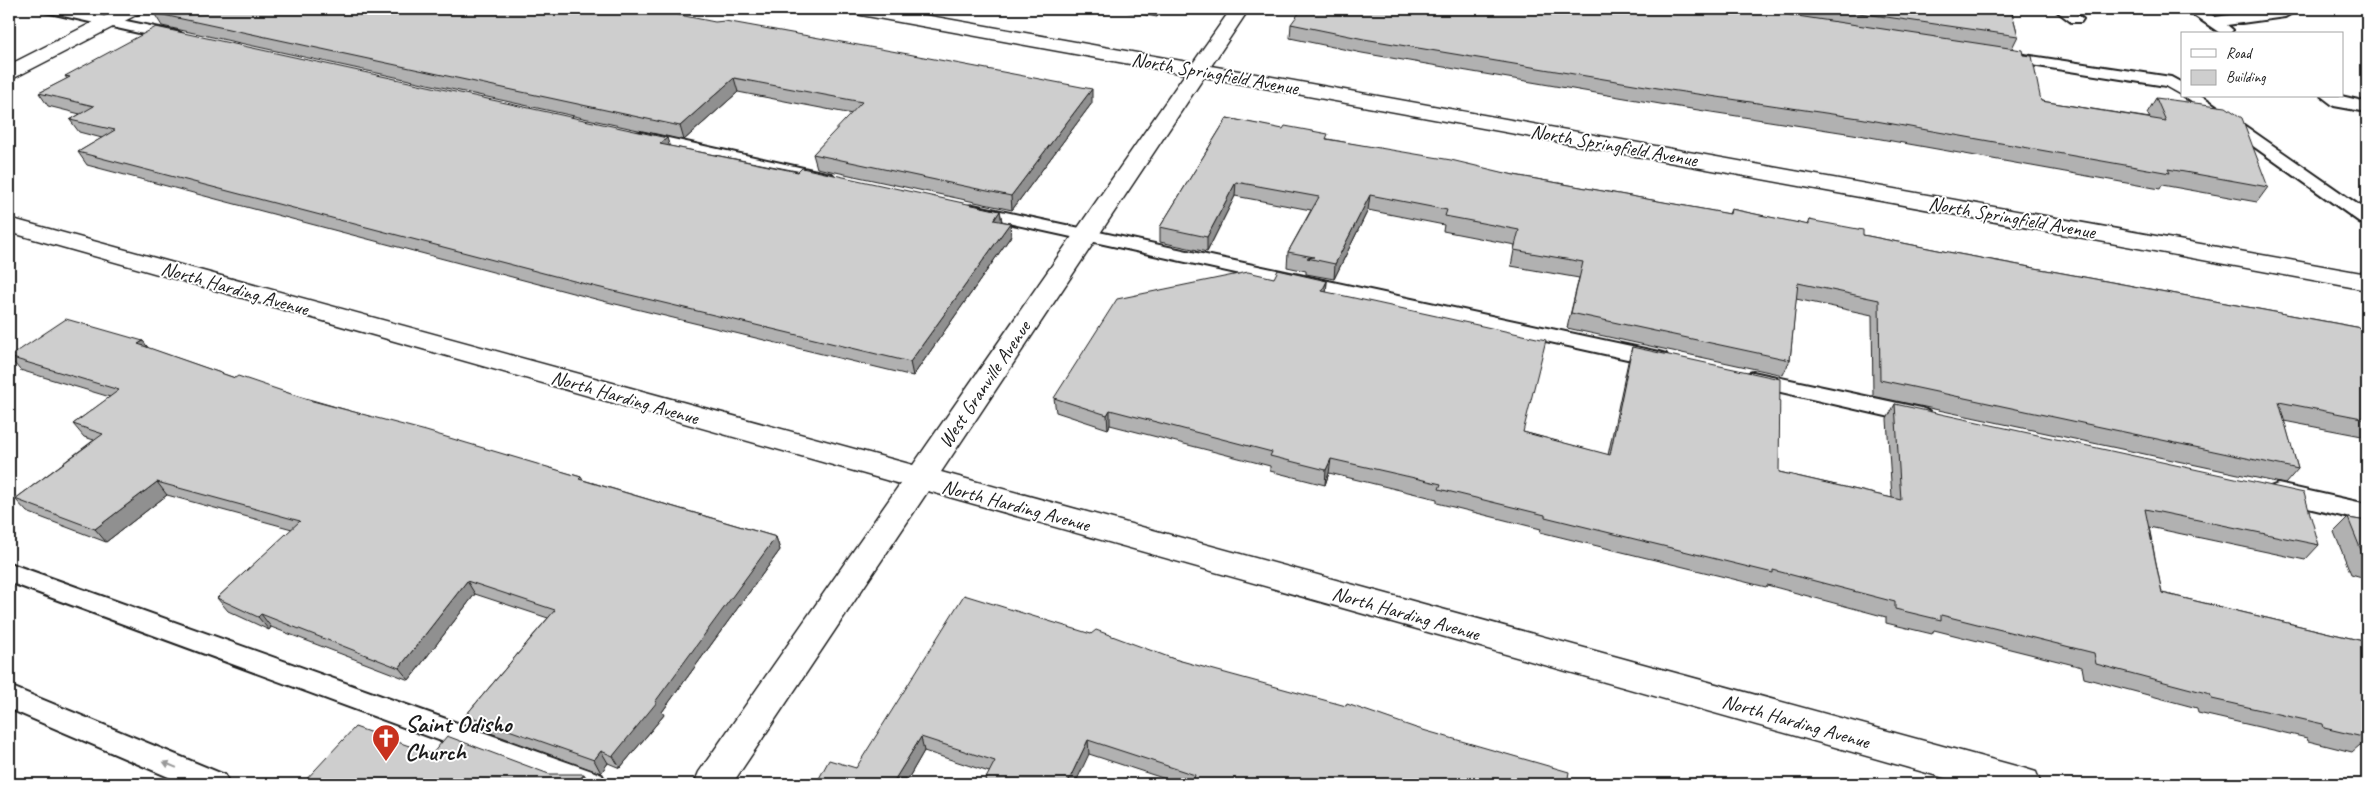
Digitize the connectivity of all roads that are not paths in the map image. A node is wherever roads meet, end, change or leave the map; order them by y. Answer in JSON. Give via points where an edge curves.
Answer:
{"nodes":[{"id":1,"x":50,"y":9,"type":"edge"},
{"id":2,"x":133,"y":9,"type":"edge"},
{"id":3,"x":861,"y":9,"type":"edge"},
{"id":4,"x":1240,"y":9,"type":"edge"},
{"id":5,"x":2061,"y":9,"type":"edge"},
{"id":6,"x":2192,"y":9,"type":"edge"},
{"id":7,"x":2279,"y":9,"type":"edge"},
{"id":8,"x":2076,"y":19,"type":"dead end"},
{"id":9,"x":108,"y":22,"type":"junction"},
{"id":10,"x":2213,"y":22,"type":"junction"},
{"id":11,"x":2228,"y":32,"type":"edge"},
{"id":12,"x":198,"y":41,"type":"edge"},
{"id":13,"x":1985,"y":54,"type":"edge"},
{"id":14,"x":1198,"y":70,"type":"junction"},
{"id":15,"x":9,"y":73,"type":"edge"},
{"id":16,"x":2177,"y":86,"type":"edge"},
{"id":17,"x":2194,"y":98,"type":"edge"},
{"id":18,"x":2332,"y":98,"type":"edge"},
{"id":19,"x":2367,"y":108,"type":"edge"},
{"id":20,"x":624,"y":134,"type":"edge"},
{"id":21,"x":847,"y":182,"type":"edge"},
{"id":22,"x":954,"y":205,"type":"edge"},
{"id":23,"x":2367,"y":219,"type":"edge"},
{"id":24,"x":9,"y":225,"type":"edge"},
{"id":25,"x":1086,"y":234,"type":"junction"},
{"id":26,"x":2367,"y":282,"type":"edge"},
{"id":27,"x":1676,"y":362,"type":"edge"},
{"id":28,"x":1734,"y":375,"type":"edge"},
{"id":29,"x":1939,"y":420,"type":"edge"},
{"id":30,"x":920,"y":478,"type":"junction"},
{"id":31,"x":2260,"y":489,"type":"edge"},
{"id":32,"x":2367,"y":513,"type":"edge"},
{"id":33,"x":9,"y":572,"type":"edge"},
{"id":34,"x":9,"y":700,"type":"edge"},
{"id":35,"x":215,"y":784,"type":"edge"},
{"id":36,"x":592,"y":784,"type":"edge"},
{"id":37,"x":712,"y":784,"type":"edge"},
{"id":38,"x":2023,"y":784,"type":"edge"}],
"edges":[{"from":1,"to":9,"type":"lane"},
{"from":2,"to":9,"type":"street"},
{"from":3,"to":14,"type":"street","name":"North Springfield Avenue"},
{"from":4,"to":14,"type":"street","name":"West Granville Avenue"},
{"from":5,"to":8,"type":"lane"},
{"from":6,"to":10,"type":"lane"},
{"from":7,"to":10,"type":"lane","via":[[2285,13]]},
{"from":9,"to":12,"type":"lane"},
{"from":9,"to":15,"type":"street"},
{"from":10,"to":11,"type":"lane"},
{"from":13,"to":16,"type":"lane"},
{"from":14,"to":25,"type":"street","name":"West Granville Avenue"},
{"from":14,"to":26,"type":"street","name":"North Springfield Avenue"},
{"from":17,"to":23,"type":"lane"},
{"from":18,"to":19,"type":"lane","via":[[2340,103]]},
{"from":20,"to":21,"type":"lane"},
{"from":22,"to":25,"type":"lane"},
{"from":24,"to":30,"type":"street","name":"North Harding Avenue"},
{"from":25,"to":27,"type":"lane"},
{"from":25,"to":30,"type":"street","name":"West Granville Avenue"},
{"from":28,"to":29,"type":"lane"},
{"from":30,"to":37,"type":"street","name":"West Granville Avenue"},
{"from":30,"to":38,"type":"street","name":"North Harding Avenue"},
{"from":31,"to":32,"type":"lane"},
{"from":33,"to":36,"type":"lane"},
{"from":35,"to":34,"type":"lane","one_way":true,"via":[[12,698]]}]}
